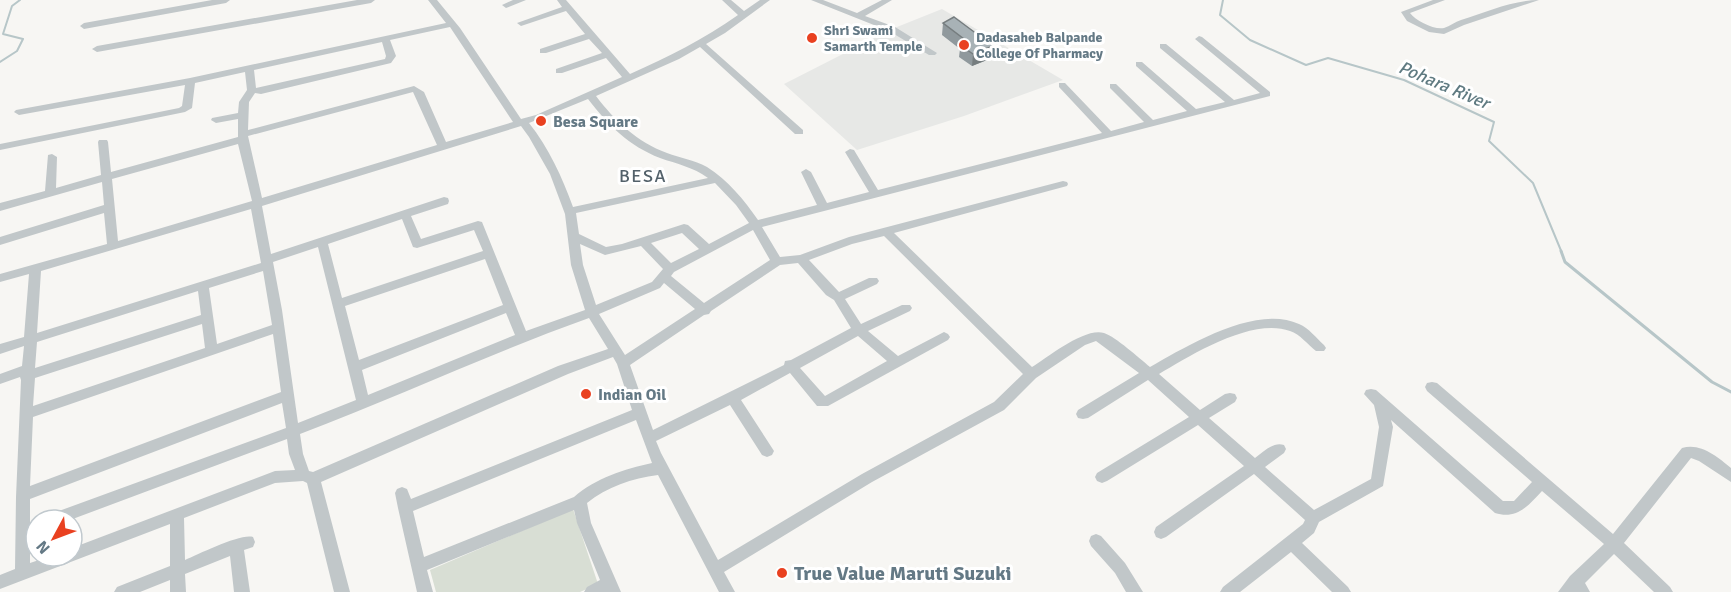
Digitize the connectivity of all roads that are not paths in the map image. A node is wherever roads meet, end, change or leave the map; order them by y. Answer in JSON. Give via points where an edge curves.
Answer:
{"nodes":[{"id":1,"x":226,"y":0,"type":"edge"},
{"id":2,"x":371,"y":0,"type":"edge"},
{"id":3,"x":432,"y":0,"type":"edge"},
{"id":4,"x":522,"y":0,"type":"edge"},
{"id":5,"x":561,"y":0,"type":"edge"},
{"id":6,"x":726,"y":0,"type":"edge"},
{"id":7,"x":766,"y":0,"type":"edge"},
{"id":8,"x":815,"y":0,"type":"edge"},
{"id":9,"x":888,"y":0,"type":"edge"},
{"id":10,"x":1441,"y":0,"type":"edge"},
{"id":11,"x":1506,"y":0,"type":"edge"},
{"id":12,"x":1535,"y":0,"type":"edge"},
{"id":13,"x":833,"y":3,"type":"edge"},
{"id":14,"x":506,"y":5,"type":"dead end"},
{"id":15,"x":1515,"y":5,"type":"junction"},
{"id":16,"x":568,"y":8,"type":"junction"},
{"id":17,"x":744,"y":16,"type":"junction"},
{"id":18,"x":858,"y":16,"type":"junction"},
{"id":19,"x":521,"y":23,"type":"dead end"},
{"id":20,"x":452,"y":24,"type":"junction"},
{"id":21,"x":84,"y":27,"type":"dead end"},
{"id":22,"x":591,"y":35,"type":"junction"},
{"id":23,"x":385,"y":38,"type":"junction"},
{"id":24,"x":1199,"y":39,"type":"dead end"},
{"id":25,"x":700,"y":43,"type":"junction"},
{"id":26,"x":1162,"y":46,"type":"dead end"},
{"id":27,"x":97,"y":49,"type":"dead end"},
{"id":28,"x":543,"y":51,"type":"dead end"},
{"id":29,"x":932,"y":53,"type":"dead end"},
{"id":30,"x":608,"y":54,"type":"junction"},
{"id":31,"x":1139,"y":64,"type":"dead end"},
{"id":32,"x":249,"y":68,"type":"junction"},
{"id":33,"x":559,"y":71,"type":"dead end"},
{"id":34,"x":628,"y":78,"type":"junction"},
{"id":35,"x":190,"y":81,"type":"junction"},
{"id":36,"x":1062,"y":85,"type":"dead end"},
{"id":37,"x":1113,"y":86,"type":"dead end"},
{"id":38,"x":252,"y":90,"type":"junction"},
{"id":39,"x":590,"y":94,"type":"junction"},
{"id":40,"x":1232,"y":103,"type":"junction"},
{"id":41,"x":19,"y":112,"type":"dead end"},
{"id":42,"x":1193,"y":112,"type":"junction"},
{"id":43,"x":243,"y":115,"type":"junction"},
{"id":44,"x":216,"y":120,"type":"dead end"},
{"id":45,"x":521,"y":123,"type":"junction"},
{"id":46,"x":1149,"y":123,"type":"junction"},
{"id":47,"x":800,"y":132,"type":"dead end"},
{"id":48,"x":1108,"y":134,"type":"junction"},
{"id":49,"x":244,"y":136,"type":"junction"},
{"id":50,"x":103,"y":142,"type":"dead end"},
{"id":51,"x":443,"y":146,"type":"junction"},
{"id":52,"x":0,"y":147,"type":"edge"},
{"id":53,"x":850,"y":152,"type":"dead end"},
{"id":54,"x":52,"y":157,"type":"dead end"},
{"id":55,"x":806,"y":172,"type":"dead end"},
{"id":56,"x":107,"y":178,"type":"junction"},
{"id":57,"x":717,"y":179,"type":"junction"},
{"id":58,"x":1063,"y":184,"type":"dead end"},
{"id":59,"x":50,"y":193,"type":"junction"},
{"id":60,"x":875,"y":194,"type":"junction"},
{"id":61,"x":444,"y":201,"type":"dead end"},
{"id":62,"x":257,"y":204,"type":"junction"},
{"id":63,"x":0,"y":207,"type":"edge"},
{"id":64,"x":110,"y":207,"type":"junction"},
{"id":65,"x":824,"y":208,"type":"junction"},
{"id":66,"x":570,"y":212,"type":"junction"},
{"id":67,"x":405,"y":214,"type":"junction"},
{"id":68,"x":754,"y":225,"type":"junction"},
{"id":69,"x":888,"y":233,"type":"junction"},
{"id":70,"x":574,"y":236,"type":"junction"},
{"id":71,"x":0,"y":241,"type":"edge"},
{"id":72,"x":322,"y":242,"type":"junction"},
{"id":73,"x":643,"y":242,"type":"junction"},
{"id":74,"x":113,"y":246,"type":"junction"},
{"id":75,"x":707,"y":249,"type":"junction"},
{"id":76,"x":490,"y":253,"type":"junction"},
{"id":77,"x":801,"y":259,"type":"junction"},
{"id":78,"x":777,"y":261,"type":"junction"},
{"id":79,"x":267,"y":263,"type":"junction"},
{"id":80,"x":35,"y":268,"type":"junction"},
{"id":81,"x":667,"y":273,"type":"junction"},
{"id":82,"x":0,"y":278,"type":"edge"},
{"id":83,"x":873,"y":281,"type":"dead end"},
{"id":84,"x":203,"y":286,"type":"junction"},
{"id":85,"x":838,"y":297,"type":"junction"},
{"id":86,"x":340,"y":303,"type":"junction"},
{"id":87,"x":510,"y":306,"type":"junction"},
{"id":88,"x":906,"y":308,"type":"dead end"},
{"id":89,"x":705,"y":311,"type":"junction"},
{"id":90,"x":592,"y":312,"type":"junction"},
{"id":91,"x":206,"y":318,"type":"junction"},
{"id":92,"x":277,"y":328,"type":"junction"},
{"id":93,"x":859,"y":330,"type":"junction"},
{"id":94,"x":522,"y":337,"type":"junction"},
{"id":95,"x":944,"y":337,"type":"dead end"},
{"id":96,"x":30,"y":341,"type":"junction"},
{"id":97,"x":1320,"y":348,"type":"dead end"},
{"id":98,"x":0,"y":349,"type":"edge"},
{"id":99,"x":211,"y":349,"type":"junction"},
{"id":100,"x":619,"y":357,"type":"junction"},
{"id":101,"x":897,"y":362,"type":"junction"},
{"id":102,"x":790,"y":365,"type":"junction"},
{"id":103,"x":355,"y":367,"type":"junction"},
{"id":104,"x":27,"y":373,"type":"junction"},
{"id":105,"x":1031,"y":374,"type":"junction"},
{"id":106,"x":1150,"y":375,"type":"junction"},
{"id":107,"x":0,"y":380,"type":"edge"},
{"id":108,"x":1432,"y":387,"type":"dead end"},
{"id":109,"x":288,"y":395,"type":"junction"},
{"id":110,"x":732,"y":397,"type":"junction"},
{"id":111,"x":1230,"y":398,"type":"dead end"},
{"id":112,"x":364,"y":404,"type":"junction"},
{"id":113,"x":640,"y":413,"type":"junction"},
{"id":114,"x":26,"y":414,"type":"junction"},
{"id":115,"x":1083,"y":414,"type":"dead end"},
{"id":116,"x":1201,"y":419,"type":"junction"},
{"id":117,"x":293,"y":431,"type":"junction"},
{"id":118,"x":649,"y":438,"type":"junction"},
{"id":119,"x":1279,"y":449,"type":"dead end"},
{"id":120,"x":767,"y":451,"type":"dead end"},
{"id":121,"x":1254,"y":466,"type":"junction"},
{"id":122,"x":661,"y":468,"type":"junction"},
{"id":123,"x":1731,"y":476,"type":"edge"},
{"id":124,"x":308,"y":477,"type":"junction"},
{"id":125,"x":1102,"y":477,"type":"dead end"},
{"id":126,"x":1542,"y":481,"type":"junction"},
{"id":127,"x":23,"y":495,"type":"junction"},
{"id":128,"x":579,"y":501,"type":"junction"},
{"id":129,"x":25,"y":508,"type":"edge"},
{"id":130,"x":84,"y":508,"type":"edge"},
{"id":131,"x":177,"y":516,"type":"junction"},
{"id":132,"x":1313,"y":518,"type":"junction"},
{"id":133,"x":1161,"y":532,"type":"dead end"},
{"id":134,"x":1096,"y":541,"type":"dead end"},
{"id":135,"x":1291,"y":542,"type":"junction"},
{"id":136,"x":1614,"y":544,"type":"junction"},
{"id":137,"x":84,"y":551,"type":"edge"},
{"id":138,"x":419,"y":566,"type":"junction"},
{"id":139,"x":25,"y":568,"type":"edge"},
{"id":140,"x":38,"y":568,"type":"edge"},
{"id":141,"x":180,"y":569,"type":"junction"},
{"id":142,"x":714,"y":570,"type":"junction"},
{"id":143,"x":24,"y":573,"type":"junction"},
{"id":144,"x":0,"y":582,"type":"edge"},
{"id":145,"x":611,"y":588,"type":"edge"},
{"id":146,"x":1575,"y":588,"type":"edge"},
{"id":147,"x":1232,"y":591,"type":"edge"},
{"id":148,"x":122,"y":592,"type":"edge"},
{"id":149,"x":178,"y":592,"type":"edge"},
{"id":150,"x":242,"y":592,"type":"edge"},
{"id":151,"x":342,"y":592,"type":"edge"},
{"id":152,"x":425,"y":592,"type":"edge"},
{"id":153,"x":592,"y":592,"type":"edge"},
{"id":154,"x":727,"y":592,"type":"edge"},
{"id":155,"x":1135,"y":592,"type":"edge"},
{"id":156,"x":1343,"y":592,"type":"edge"},
{"id":157,"x":1665,"y":592,"type":"edge"}],
"edges":[{"from":1,"to":21,"type":"street"},
{"from":2,"to":27,"type":"street"},
{"from":3,"to":20,"type":"street"},
{"from":4,"to":14,"type":"street"},
{"from":5,"to":16,"type":"street"},
{"from":6,"to":17,"type":"street"},
{"from":7,"to":17,"type":"street"},
{"from":8,"to":13,"type":"street"},
{"from":9,"to":18,"type":"street"},
{"from":10,"to":15,"type":"street","via":[[1405,12],[1431,30],[1444,31]]},
{"from":11,"to":15,"type":"street"},
{"from":12,"to":15,"type":"street"},
{"from":13,"to":18,"type":"street"},
{"from":16,"to":19,"type":"street"},
{"from":16,"to":22,"type":"street"},
{"from":17,"to":25,"type":"street"},
{"from":18,"to":29,"type":"street","via":[[892,29]]},
{"from":20,"to":23,"type":"street"},
{"from":20,"to":45,"type":"street"},
{"from":22,"to":28,"type":"street"},
{"from":22,"to":30,"type":"street"},
{"from":23,"to":32,"type":"street"},
{"from":23,"to":38,"type":"street","via":[[391,56],[388,61]]},
{"from":24,"to":40,"type":"street","via":[[1268,94]]},
{"from":25,"to":34,"type":"street"},
{"from":25,"to":47,"type":"street"},
{"from":26,"to":40,"type":"street"},
{"from":30,"to":33,"type":"street"},
{"from":30,"to":34,"type":"street"},
{"from":31,"to":42,"type":"street"},
{"from":32,"to":35,"type":"street"},
{"from":32,"to":38,"type":"street"},
{"from":34,"to":39,"type":"street"},
{"from":35,"to":41,"type":"street"},
{"from":35,"to":52,"type":"street","via":[[186,108],[182,110]]},
{"from":36,"to":48,"type":"street"},
{"from":37,"to":46,"type":"street"},
{"from":38,"to":43,"type":"street","via":[[244,102]]},
{"from":39,"to":45,"type":"street"},
{"from":39,"to":57,"type":"street","via":[[609,122],[623,134],[665,156],[690,161]]},
{"from":40,"to":42,"type":"street"},
{"from":42,"to":46,"type":"street"},
{"from":43,"to":44,"type":"street"},
{"from":43,"to":49,"type":"street"},
{"from":45,"to":51,"type":"street"},
{"from":45,"to":66,"type":"street","via":[[534,136],[555,174]]},
{"from":46,"to":48,"type":"street"},
{"from":48,"to":60,"type":"street"},
{"from":49,"to":51,"type":"street","via":[[414,88]]},
{"from":49,"to":56,"type":"street"},
{"from":49,"to":62,"type":"street"},
{"from":50,"to":56,"type":"street"},
{"from":51,"to":62,"type":"street"},
{"from":53,"to":60,"type":"street"},
{"from":54,"to":59,"type":"street"},
{"from":55,"to":65,"type":"street"},
{"from":56,"to":59,"type":"street"},
{"from":56,"to":64,"type":"street"},
{"from":57,"to":66,"type":"street"},
{"from":57,"to":68,"type":"street","via":[[729,189]]},
{"from":58,"to":69,"type":"street"},
{"from":59,"to":63,"type":"street"},
{"from":60,"to":65,"type":"street"},
{"from":61,"to":67,"type":"street"},
{"from":62,"to":74,"type":"street"},
{"from":62,"to":79,"type":"street"},
{"from":64,"to":71,"type":"street"},
{"from":64,"to":74,"type":"street"},
{"from":65,"to":68,"type":"street"},
{"from":66,"to":70,"type":"street"},
{"from":67,"to":72,"type":"street"},
{"from":67,"to":76,"type":"street","via":[[417,244],[478,225]]},
{"from":68,"to":75,"type":"street"},
{"from":68,"to":78,"type":"street"},
{"from":69,"to":77,"type":"street","via":[[849,241]]},
{"from":69,"to":105,"type":"street"},
{"from":70,"to":73,"type":"street","via":[[605,250]]},
{"from":70,"to":90,"type":"street","via":[[577,265]]},
{"from":72,"to":79,"type":"street"},
{"from":72,"to":86,"type":"street"},
{"from":73,"to":75,"type":"street","via":[[684,228]]},
{"from":73,"to":81,"type":"street"},
{"from":74,"to":80,"type":"street"},
{"from":75,"to":81,"type":"street"},
{"from":76,"to":86,"type":"street"},
{"from":76,"to":87,"type":"street"},
{"from":77,"to":78,"type":"street"},
{"from":77,"to":85,"type":"street"},
{"from":78,"to":89,"type":"street"},
{"from":79,"to":84,"type":"street"},
{"from":79,"to":92,"type":"street"},
{"from":80,"to":82,"type":"street"},
{"from":80,"to":96,"type":"street"},
{"from":81,"to":89,"type":"street"},
{"from":81,"to":90,"type":"street","via":[[656,285]]},
{"from":83,"to":85,"type":"street"},
{"from":84,"to":91,"type":"street"},
{"from":84,"to":96,"type":"street"},
{"from":85,"to":93,"type":"street"},
{"from":86,"to":103,"type":"street"},
{"from":87,"to":94,"type":"street"},
{"from":87,"to":103,"type":"street"},
{"from":88,"to":93,"type":"street"},
{"from":89,"to":100,"type":"street"},
{"from":90,"to":94,"type":"street"},
{"from":90,"to":100,"type":"street"},
{"from":91,"to":99,"type":"street"},
{"from":91,"to":104,"type":"street"},
{"from":92,"to":99,"type":"street"},
{"from":92,"to":109,"type":"street"},
{"from":93,"to":101,"type":"street"},
{"from":93,"to":102,"type":"street"},
{"from":94,"to":112,"type":"street"},
{"from":95,"to":101,"type":"street"},
{"from":96,"to":98,"type":"street"},
{"from":96,"to":104,"type":"street"},
{"from":97,"to":106,"type":"street","via":[[1294,327],[1255,326],[1201,344]]},
{"from":99,"to":114,"type":"street"},
{"from":100,"to":113,"type":"street"},
{"from":100,"to":124,"type":"street","via":[[563,370]]},
{"from":101,"to":102,"type":"street","via":[[822,402]]},
{"from":102,"to":110,"type":"street"},
{"from":103,"to":112,"type":"street"},
{"from":104,"to":107,"type":"street"},
{"from":104,"to":114,"type":"street"},
{"from":105,"to":106,"type":"street","via":[[1095,336],[1102,337]]},
{"from":105,"to":142,"type":"street","via":[[999,406],[867,478]]},
{"from":106,"to":115,"type":"street"},
{"from":106,"to":116,"type":"street"},
{"from":108,"to":126,"type":"street"},
{"from":109,"to":117,"type":"street"},
{"from":109,"to":127,"type":"street"},
{"from":110,"to":118,"type":"street"},
{"from":110,"to":120,"type":"street"},
{"from":111,"to":116,"type":"street"},
{"from":112,"to":117,"type":"street"},
{"from":113,"to":118,"type":"street"},
{"from":113,"to":138,"type":"street","via":[[404,501]]},
{"from":114,"to":127,"type":"street"},
{"from":116,"to":121,"type":"street"},
{"from":116,"to":125,"type":"street"},
{"from":117,"to":124,"type":"street","via":[[296,454]]},
{"from":117,"to":130,"type":"street"},
{"from":118,"to":122,"type":"street"},
{"from":119,"to":121,"type":"street"},
{"from":121,"to":132,"type":"street"},
{"from":121,"to":133,"type":"street"},
{"from":122,"to":128,"type":"street","via":[[625,477]]},
{"from":122,"to":142,"type":"street"},
{"from":123,"to":136,"type":"street","via":[[1708,459],[1687,452]]},
{"from":124,"to":131,"type":"street","via":[[275,477]]},
{"from":124,"to":151,"type":"street"},
{"from":126,"to":132,"type":"street","via":[[1517,507],[1500,508],[1376,398],[1386,426],[1378,482]]},
{"from":126,"to":136,"type":"street"},
{"from":127,"to":129,"type":"street"},
{"from":128,"to":138,"type":"street"},
{"from":128,"to":145,"type":"street"},
{"from":131,"to":137,"type":"street"},
{"from":131,"to":141,"type":"street"},
{"from":132,"to":135,"type":"street","via":[[1309,528]]},
{"from":134,"to":155,"type":"street"},
{"from":135,"to":147,"type":"street"},
{"from":135,"to":156,"type":"street"},
{"from":136,"to":146,"type":"street"},
{"from":136,"to":157,"type":"street"},
{"from":138,"to":152,"type":"street"},
{"from":139,"to":143,"type":"street"},
{"from":140,"to":143,"type":"street"},
{"from":141,"to":148,"type":"street"},
{"from":141,"to":149,"type":"street"},
{"from":141,"to":150,"type":"street","via":[[242,544]]},
{"from":142,"to":154,"type":"street"},
{"from":143,"to":144,"type":"street"},
{"from":145,"to":153,"type":"street"}]}
